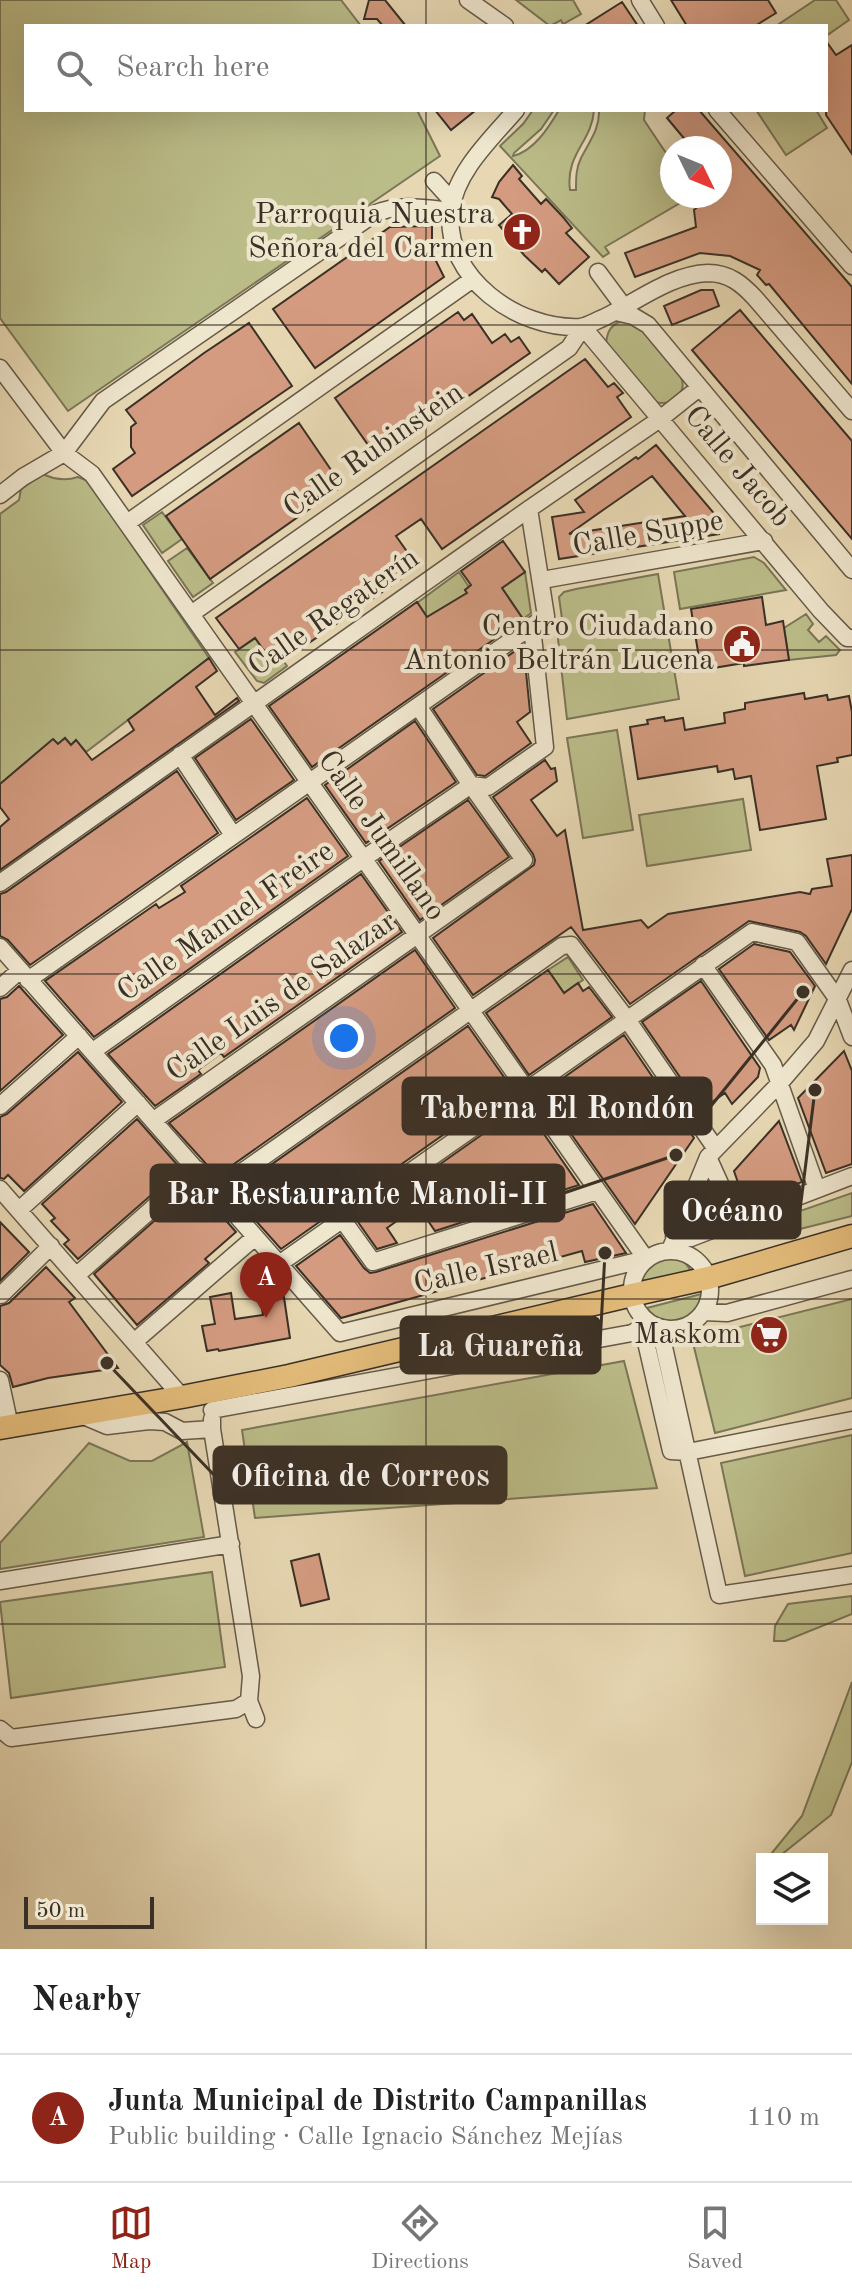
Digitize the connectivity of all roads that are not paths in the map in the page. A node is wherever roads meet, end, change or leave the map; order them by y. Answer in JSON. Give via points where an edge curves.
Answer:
{"nodes":[{"id":1,"x":468,"y":0,"type":"edge"},
{"id":2,"x":640,"y":0,"type":"edge"},
{"id":3,"x":502,"y":24,"type":"edge"},
{"id":4,"x":655,"y":24,"type":"edge"},
{"id":5,"x":514,"y":112,"type":"edge"},
{"id":6,"x":719,"y":112,"type":"edge"},
{"id":7,"x":434,"y":181,"type":"dead end"},
{"id":8,"x":452,"y":206,"type":"junction"},
{"id":9,"x":852,"y":266,"type":"edge"},
{"id":10,"x":598,"y":272,"type":"dead end"},
{"id":11,"x":473,"y":279,"type":"junction"},
{"id":12,"x":620,"y":310,"type":"junction"},
{"id":13,"x":583,"y":327,"type":"junction"},
{"id":14,"x":0,"y":368,"type":"edge"},
{"id":15,"x":699,"y":388,"type":"junction"},
{"id":16,"x":852,"y":411,"type":"edge"},
{"id":17,"x":660,"y":419,"type":"junction"},
{"id":18,"x":64,"y":453,"type":"junction"},
{"id":19,"x":0,"y":495,"type":"edge"},
{"id":20,"x":529,"y":509,"type":"junction"},
{"id":21,"x":127,"y":523,"type":"junction"},
{"id":22,"x":764,"y":541,"type":"junction"},
{"id":23,"x":852,"y":570,"type":"edge"},
{"id":24,"x":542,"y":580,"type":"junction"},
{"id":25,"x":191,"y":614,"type":"junction"},
{"id":26,"x":532,"y":627,"type":"junction"},
{"id":27,"x":852,"y":638,"type":"edge"},
{"id":28,"x":254,"y":703,"type":"junction"},
{"id":29,"x":418,"y":706,"type":"junction"},
{"id":30,"x":180,"y":755,"type":"junction"},
{"id":31,"x":308,"y":782,"type":"junction"},
{"id":32,"x":471,"y":785,"type":"junction"},
{"id":33,"x":233,"y":835,"type":"junction"},
{"id":34,"x":363,"y":859,"type":"junction"},
{"id":35,"x":0,"y":883,"type":"edge"},
{"id":36,"x":417,"y":936,"type":"junction"},
{"id":37,"x":0,"y":947,"type":"edge"},
{"id":38,"x":703,"y":965,"type":"junction"},
{"id":39,"x":852,"y":970,"type":"edge"},
{"id":40,"x":24,"y":975,"type":"junction"},
{"id":41,"x":0,"y":988,"type":"edge"},
{"id":42,"x":838,"y":1000,"type":"junction"},
{"id":43,"x":471,"y":1009,"type":"junction"},
{"id":44,"x":626,"y":1018,"type":"junction"},
{"id":45,"x":79,"y":1036,"type":"junction"},
{"id":46,"x":852,"y":1037,"type":"edge"},
{"id":47,"x":93,"y":1051,"type":"junction"},
{"id":48,"x":779,"y":1084,"type":"junction"},
{"id":49,"x":528,"y":1089,"type":"junction"},
{"id":50,"x":138,"y":1103,"type":"junction"},
{"id":51,"x":0,"y":1106,"type":"edge"},
{"id":52,"x":154,"y":1120,"type":"junction"},
{"id":53,"x":712,"y":1153,"type":"junction"},
{"id":54,"x":197,"y":1169,"type":"junction"},
{"id":55,"x":852,"y":1176,"type":"edge"},
{"id":56,"x":0,"y":1189,"type":"edge"},
{"id":57,"x":817,"y":1189,"type":"junction"},
{"id":58,"x":215,"y":1191,"type":"junction"},
{"id":59,"x":597,"y":1191,"type":"junction"},
{"id":60,"x":19,"y":1210,"type":"junction"},
{"id":61,"x":342,"y":1219,"type":"junction"},
{"id":62,"x":736,"y":1219,"type":"junction"},
{"id":63,"x":852,"y":1236,"type":"edge"},
{"id":64,"x":255,"y":1237,"type":"junction"},
{"id":65,"x":672,"y":1244,"type":"junction"},
{"id":66,"x":51,"y":1246,"type":"junction"},
{"id":67,"x":646,"y":1259,"type":"junction"},
{"id":68,"x":279,"y":1264,"type":"junction"},
{"id":69,"x":77,"y":1275,"type":"junction"},
{"id":70,"x":708,"y":1278,"type":"junction"},
{"id":71,"x":852,"y":1279,"type":"edge"},
{"id":72,"x":1,"y":1295,"type":"edge"},
{"id":73,"x":632,"y":1295,"type":"junction"},
{"id":74,"x":703,"y":1312,"type":"junction"},
{"id":75,"x":657,"y":1326,"type":"junction"},
{"id":76,"x":134,"y":1342,"type":"junction"},
{"id":77,"x":0,"y":1380,"type":"edge"},
{"id":78,"x":182,"y":1397,"type":"junction"},
{"id":79,"x":211,"y":1400,"type":"junction"},
{"id":80,"x":81,"y":1415,"type":"junction"},
{"id":81,"x":852,"y":1420,"type":"edge"},
{"id":82,"x":5,"y":1427,"type":"edge"},
{"id":83,"x":212,"y":1429,"type":"junction"},
{"id":84,"x":688,"y":1452,"type":"junction"},
{"id":85,"x":231,"y":1544,"type":"junction"},
{"id":86,"x":852,"y":1575,"type":"edge"},
{"id":87,"x":0,"y":1581,"type":"edge"},
{"id":88,"x":249,"y":1701,"type":"junction"},
{"id":89,"x":256,"y":1719,"type":"dead end"},
{"id":90,"x":0,"y":1729,"type":"edge"}],
"edges":[{"from":1,"to":3,"type":"street"},
{"from":2,"to":4,"type":"street"},
{"from":5,"to":8,"type":"street","via":[[467,167]]},
{"from":6,"to":9,"type":"street"},
{"from":7,"to":8,"type":"street"},
{"from":8,"to":11,"type":"street","via":[[453,241]]},
{"from":8,"to":18,"type":"street","via":[[388,208],[374,214],[103,401]]},
{"from":10,"to":12,"type":"street"},
{"from":11,"to":13,"type":"street","via":[[509,310],[549,325]]},
{"from":11,"to":21,"type":"street"},
{"from":12,"to":13,"type":"street"},
{"from":12,"to":15,"type":"street","name":"Calle Jacob","via":[[648,325]]},
{"from":12,"to":16,"type":"street","via":[[655,289],[692,276],[725,275],[742,284]]},
{"from":13,"to":17,"type":"street","name":"Calle Jacob"},
{"from":13,"to":25,"type":"street","name":"Calle Rubinstein","via":[[569,348]]},
{"from":14,"to":18,"type":"street","name":"Calle Jumillano"},
{"from":15,"to":17,"type":"street","name":"Calle Regaterín"},
{"from":15,"to":23,"type":"street","name":"Calle Jacob"},
{"from":17,"to":20,"type":"street","name":"Calle Regaterín"},
{"from":17,"to":22,"type":"street","name":"Calle Jacob"},
{"from":18,"to":19,"type":"street"},
{"from":18,"to":21,"type":"street","name":"Calle Jumillano","via":[[92,474]]},
{"from":20,"to":24,"type":"street"},
{"from":20,"to":28,"type":"street","name":"Calle Regaterín"},
{"from":21,"to":25,"type":"street","name":"Calle Jumillano"},
{"from":22,"to":24,"type":"street","name":"Calle Suppe"},
{"from":22,"to":27,"type":"street","name":"Calle Jacob","via":[[821,611]]},
{"from":24,"to":26,"type":"street","via":[[546,616]]},
{"from":25,"to":28,"type":"street","name":"Calle Jumillano"},
{"from":26,"to":29,"type":"street"},
{"from":26,"to":32,"type":"street","name":"Calle Manuel Freire","via":[[545,747],[488,787]]},
{"from":28,"to":30,"type":"street","name":"Calle Regaterín"},
{"from":28,"to":31,"type":"street","name":"Calle Jumillano"},
{"from":29,"to":31,"type":"street"},
{"from":29,"to":32,"type":"street"},
{"from":30,"to":33,"type":"street"},
{"from":30,"to":35,"type":"street","name":"Calle Regaterín"},
{"from":31,"to":33,"type":"street"},
{"from":31,"to":34,"type":"street","name":"Calle Jumillano"},
{"from":32,"to":34,"type":"street","name":"Calle Manuel Freire"},
{"from":32,"to":36,"type":"street","name":"Calle Luis de Salazar","via":[[524,860]]},
{"from":33,"to":40,"type":"street"},
{"from":34,"to":36,"type":"street","name":"Calle Jumillano"},
{"from":34,"to":47,"type":"street","name":"Calle Manuel Freire"},
{"from":36,"to":43,"type":"street","name":"Calle Jumillano"},
{"from":36,"to":52,"type":"street","name":"Calle Luis de Salazar"},
{"from":37,"to":40,"type":"street"},
{"from":38,"to":42,"type":"street","via":[[752,932],[797,942]]},
{"from":38,"to":44,"type":"street"},
{"from":38,"to":48,"type":"street","via":[[773,1065]]},
{"from":39,"to":42,"type":"street"},
{"from":40,"to":41,"type":"street"},
{"from":40,"to":45,"type":"street"},
{"from":42,"to":46,"type":"street"},
{"from":42,"to":48,"type":"street","via":[[816,1041]]},
{"from":43,"to":44,"type":"street","via":[[562,946],[571,945]]},
{"from":43,"to":49,"type":"street","name":"Calle Jumillano"},
{"from":43,"to":58,"type":"street"},
{"from":44,"to":49,"type":"street"},
{"from":44,"to":53,"type":"street"},
{"from":45,"to":47,"type":"street"},
{"from":45,"to":51,"type":"street"},
{"from":47,"to":50,"type":"street"},
{"from":48,"to":53,"type":"street"},
{"from":48,"to":57,"type":"street"},
{"from":49,"to":59,"type":"street","name":"Calle Jumillano"},
{"from":49,"to":61,"type":"street"},
{"from":50,"to":52,"type":"street"},
{"from":50,"to":60,"type":"street","name":"Calle Luis de Salazar"},
{"from":52,"to":54,"type":"street"},
{"from":53,"to":62,"type":"street"},
{"from":53,"to":65,"type":"street"},
{"from":54,"to":58,"type":"street"},
{"from":54,"to":69,"type":"street"},
{"from":55,"to":57,"type":"street"},
{"from":56,"to":60,"type":"street"},
{"from":57,"to":62,"type":"street"},
{"from":58,"to":64,"type":"street"},
{"from":59,"to":61,"type":"street","via":[[373,1262]]},
{"from":59,"to":67,"type":"street","name":"Calle Jumillano"},
{"from":60,"to":66,"type":"street"},
{"from":61,"to":68,"type":"street"},
{"from":62,"to":65,"type":"street"},
{"from":63,"to":70,"type":"main road"},
{"from":64,"to":68,"type":"street"},
{"from":64,"to":76,"type":"street"},
{"from":65,"to":67,"type":"street","name":"Calle Israel"},
{"from":65,"to":70,"type":"street","via":[[694,1258]]},
{"from":66,"to":69,"type":"street"},
{"from":66,"to":72,"type":"street"},
{"from":67,"to":68,"type":"street","name":"Calle Israel","via":[[340,1333]]},
{"from":67,"to":73,"type":"street","via":[[632,1281]]},
{"from":69,"to":76,"type":"street"},
{"from":70,"to":73,"type":"main road"},
{"from":70,"to":74,"type":"street"},
{"from":71,"to":74,"type":"street","via":[[727,1313]]},
{"from":73,"to":75,"type":"street","via":[[641,1316]]},
{"from":73,"to":79,"type":"main road","via":[[289,1376]]},
{"from":74,"to":75,"type":"street","via":[[684,1327]]},
{"from":75,"to":79,"type":"street"},
{"from":75,"to":84,"type":"street","via":[[646,1342],[671,1451]]},
{"from":76,"to":78,"type":"street"},
{"from":77,"to":82,"type":"street"},
{"from":78,"to":79,"type":"main road"},
{"from":78,"to":80,"type":"main road"},
{"from":79,"to":83,"type":"street"},
{"from":80,"to":82,"type":"main road"},
{"from":80,"to":83,"type":"street","via":[[107,1426],[149,1421],[182,1431]]},
{"from":81,"to":84,"type":"street"},
{"from":83,"to":85,"type":"street"},
{"from":84,"to":86,"type":"street","via":[[719,1595]]},
{"from":85,"to":87,"type":"street"},
{"from":85,"to":88,"type":"street","via":[[251,1676]]},
{"from":88,"to":89,"type":"street"},
{"from":88,"to":90,"type":"street","via":[[236,1709],[11,1738]]}]}
